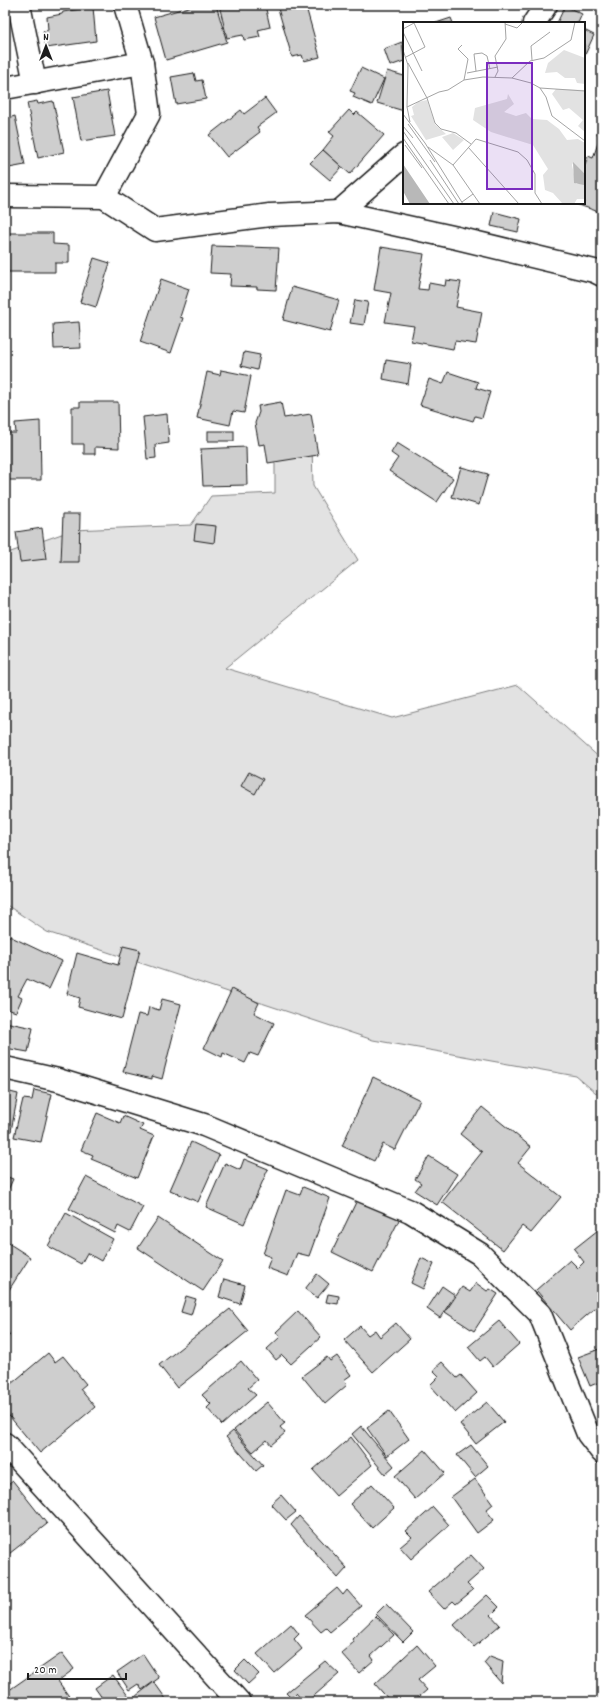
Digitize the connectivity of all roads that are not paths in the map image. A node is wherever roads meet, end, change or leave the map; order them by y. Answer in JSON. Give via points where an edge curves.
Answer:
{"nodes":[{"id":1,"x":19,"y":5,"type":"edge"},
{"id":2,"x":125,"y":5,"type":"edge"},
{"id":3,"x":546,"y":5,"type":"edge"},
{"id":4,"x":535,"y":22,"type":"edge"},
{"id":5,"x":142,"y":63,"type":"junction"},
{"id":6,"x":35,"y":82,"type":"junction"},
{"id":7,"x":5,"y":88,"type":"edge"},
{"id":8,"x":403,"y":156,"type":"edge"},
{"id":9,"x":5,"y":196,"type":"edge"},
{"id":10,"x":104,"y":197,"type":"junction"},
{"id":11,"x":339,"y":212,"type":"junction"},
{"id":12,"x":602,"y":275,"type":"edge"},
{"id":13,"x":5,"y":1068,"type":"edge"},
{"id":14,"x":5,"y":1444,"type":"edge"},
{"id":15,"x":602,"y":1452,"type":"edge"},
{"id":16,"x":239,"y":1702,"type":"edge"}],
"edges":[{"from":1,"to":6,"type":"street"},
{"from":2,"to":5,"type":"street"},
{"from":3,"to":4,"type":"street"},
{"from":5,"to":6,"type":"street"},
{"from":5,"to":10,"type":"street","via":[[149,114]]},
{"from":6,"to":7,"type":"street"},
{"from":8,"to":11,"type":"street"},
{"from":9,"to":10,"type":"street"},
{"from":10,"to":11,"type":"street","via":[[155,230],[270,215]]},
{"from":11,"to":12,"type":"street","via":[[465,240]]},
{"from":13,"to":15,"type":"street","via":[[58,1080],[204,1125],[410,1211],[480,1254],[540,1314],[588,1434]]},
{"from":14,"to":16,"type":"street"}]}
